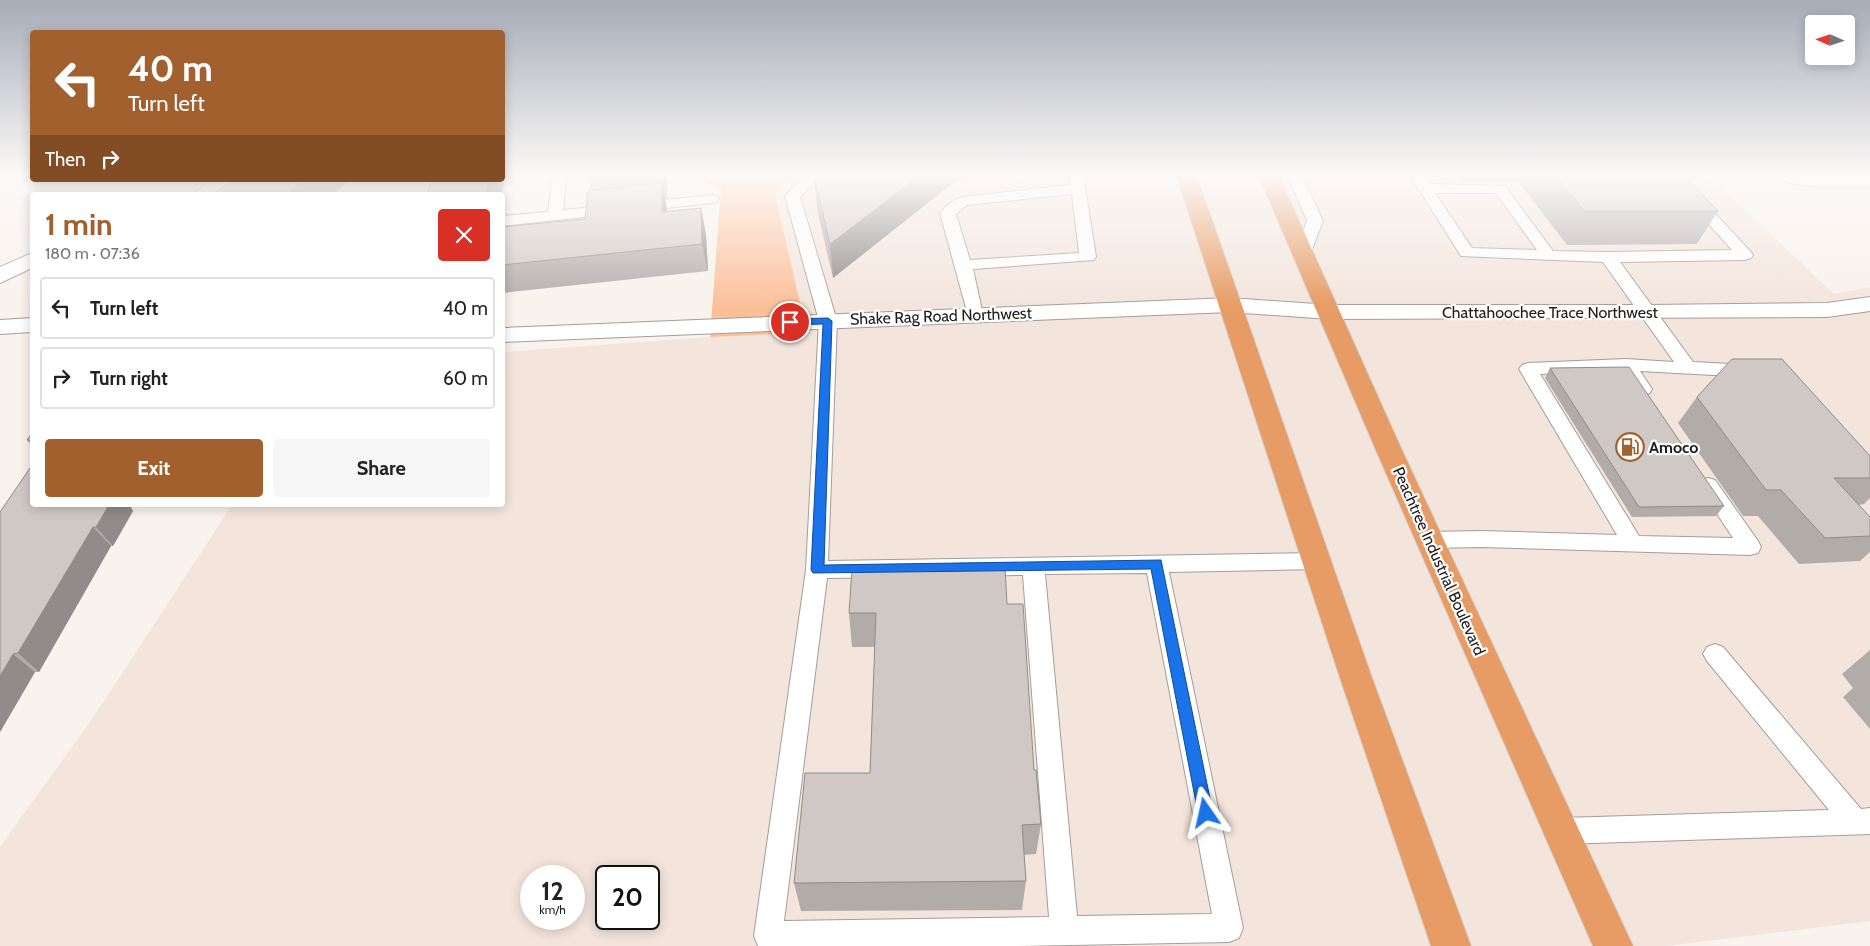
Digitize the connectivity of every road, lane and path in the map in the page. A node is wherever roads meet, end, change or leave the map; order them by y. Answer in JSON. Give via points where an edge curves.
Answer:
{"nodes":[{"id":1,"x":527,"y":218,"type":"edge"},
{"id":2,"x":798,"y":218,"type":"edge"},
{"id":3,"x":950,"y":218,"type":"edge"},
{"id":4,"x":1082,"y":218,"type":"edge"},
{"id":5,"x":1201,"y":218,"type":"edge"},
{"id":6,"x":1288,"y":218,"type":"edge"},
{"id":7,"x":1314,"y":218,"type":"edge"},
{"id":8,"x":1444,"y":218,"type":"edge"},
{"id":9,"x":1522,"y":218,"type":"edge"},
{"id":10,"x":1711,"y":218,"type":"edge"},
{"id":11,"x":505,"y":221,"type":"edge"},
{"id":12,"x":1303,"y":252,"type":"junction"},
{"id":13,"x":1550,"y":256,"type":"junction"},
{"id":14,"x":1608,"y":257,"type":"junction"},
{"id":15,"x":30,"y":261,"type":"edge"},
{"id":16,"x":964,"y":265,"type":"junction"},
{"id":17,"x":2,"y":273,"type":"edge"},
{"id":18,"x":1870,"y":304,"type":"edge"},
{"id":19,"x":1230,"y":305,"type":"junction"},
{"id":20,"x":1330,"y":312,"type":"junction"},
{"id":21,"x":1648,"y":312,"type":"junction"},
{"id":22,"x":975,"y":315,"type":"junction"},
{"id":23,"x":828,"y":321,"type":"junction"},
{"id":24,"x":30,"y":325,"type":"edge"},
{"id":25,"x":0,"y":327,"type":"edge"},
{"id":26,"x":505,"y":335,"type":"edge"},
{"id":27,"x":1626,"y":365,"type":"junction"},
{"id":28,"x":1688,"y":368,"type":"junction"},
{"id":29,"x":1770,"y":372,"type":"edge"},
{"id":30,"x":1653,"y":404,"type":"edge"},
{"id":31,"x":1696,"y":468,"type":"edge"},
{"id":32,"x":1429,"y":540,"type":"junction"},
{"id":33,"x":1633,"y":543,"type":"junction"},
{"id":34,"x":1316,"y":561,"type":"junction"},
{"id":35,"x":1156,"y":564,"type":"junction"},
{"id":36,"x":1033,"y":566,"type":"junction"},
{"id":37,"x":817,"y":570,"type":"junction"},
{"id":38,"x":1715,"y":654,"type":"dead end"},
{"id":39,"x":1863,"y":821,"type":"edge"},
{"id":40,"x":1561,"y":831,"type":"junction"},
{"id":41,"x":1064,"y":931,"type":"junction"},
{"id":42,"x":1451,"y":946,"type":"edge"},
{"id":43,"x":1614,"y":946,"type":"edge"}],
"edges":[{"from":1,"to":11,"type":"lane"},
{"from":2,"to":23,"type":"lane"},
{"from":3,"to":16,"type":"lane"},
{"from":4,"to":16,"type":"lane","via":[[1088,257]]},
{"from":5,"to":19,"type":"highway"},
{"from":6,"to":12,"type":"highway","name":"Peachtree Industrial Boulevard"},
{"from":7,"to":12,"type":"lane"},
{"from":8,"to":13,"type":"lane","via":[[1467,253]]},
{"from":9,"to":13,"type":"lane"},
{"from":10,"to":14,"type":"lane","via":[[1745,255]]},
{"from":12,"to":20,"type":"highway","name":"Peachtree Industrial Boulevard"},
{"from":13,"to":14,"type":"lane"},
{"from":14,"to":21,"type":"lane"},
{"from":15,"to":17,"type":"street"},
{"from":16,"to":22,"type":"lane"},
{"from":18,"to":21,"type":"street","name":"Chattahoochee Trace Northwest","via":[[1827,310]]},
{"from":19,"to":20,"type":"street","name":"Chattahoochee Trace Northwest"},
{"from":19,"to":22,"type":"street","name":"Shake Rag Road Northwest"},
{"from":19,"to":34,"type":"highway"},
{"from":20,"to":21,"type":"street","name":"Chattahoochee Trace Northwest"},
{"from":20,"to":32,"type":"highway","name":"Peachtree Industrial Boulevard"},
{"from":21,"to":28,"type":"lane"},
{"from":22,"to":23,"type":"street","name":"Shake Rag Road Northwest"},
{"from":23,"to":26,"type":"street","name":"Shake Rag Road Northwest"},
{"from":23,"to":37,"type":"lane"},
{"from":24,"to":25,"type":"street"},
{"from":27,"to":28,"type":"lane"},
{"from":27,"to":30,"type":"lane"},
{"from":27,"to":33,"type":"lane","via":[[1528,369]]},
{"from":28,"to":29,"type":"lane"},
{"from":31,"to":33,"type":"lane","via":[[1750,546]]},
{"from":32,"to":33,"type":"lane"},
{"from":32,"to":40,"type":"highway","name":"Peachtree Industrial Boulevard"},
{"from":34,"to":35,"type":"lane"},
{"from":34,"to":42,"type":"highway"},
{"from":35,"to":36,"type":"lane"},
{"from":35,"to":41,"type":"lane","via":[[1229,928]]},
{"from":36,"to":37,"type":"lane"},
{"from":36,"to":41,"type":"lane"},
{"from":37,"to":41,"type":"lane","via":[[768,936]]},
{"from":38,"to":39,"type":"lane"},
{"from":39,"to":40,"type":"lane"},
{"from":40,"to":43,"type":"highway","name":"Peachtree Industrial Boulevard"}]}
